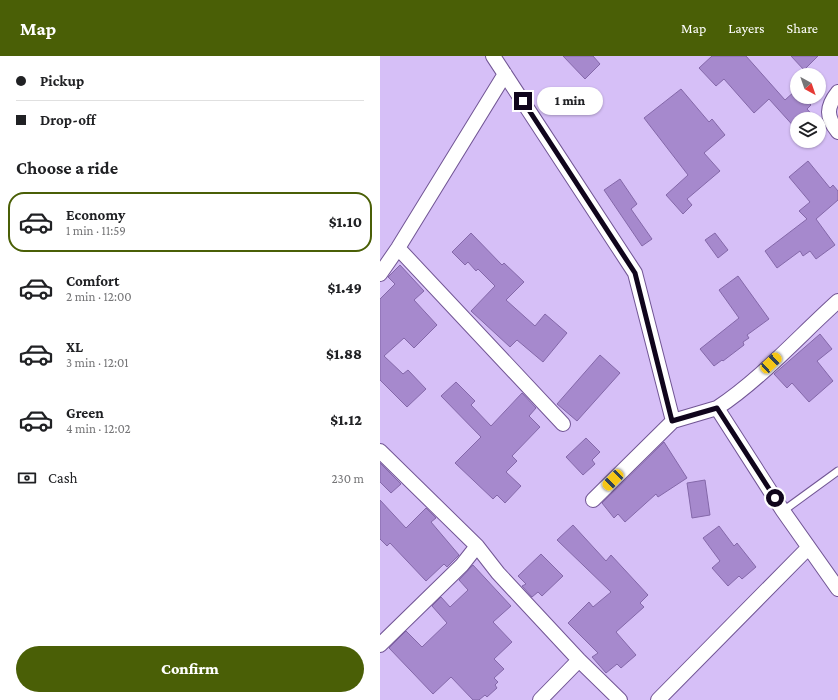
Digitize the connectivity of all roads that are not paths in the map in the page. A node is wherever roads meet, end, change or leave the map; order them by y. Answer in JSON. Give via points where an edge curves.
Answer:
{"nodes":[{"id":1,"x":493,"y":56,"type":"edge"},
{"id":2,"x":505,"y":74,"type":"junction"},
{"id":3,"x":838,"y":92,"type":"edge"},
{"id":4,"x":838,"y":132,"type":"edge"},
{"id":5,"x":398,"y":248,"type":"junction"},
{"id":6,"x":380,"y":274,"type":"edge"},
{"id":7,"x":838,"y":301,"type":"edge"},
{"id":8,"x":717,"y":408,"type":"junction"},
{"id":9,"x":672,"y":421,"type":"junction"},
{"id":10,"x":563,"y":424,"type":"dead end"},
{"id":11,"x":380,"y":451,"type":"edge"},
{"id":12,"x":838,"y":471,"type":"edge"},
{"id":13,"x":593,"y":500,"type":"dead end"},
{"id":14,"x":783,"y":511,"type":"junction"},
{"id":15,"x":477,"y":546,"type":"junction"},
{"id":16,"x":808,"y":548,"type":"junction"},
{"id":17,"x":838,"y":589,"type":"edge"},
{"id":18,"x":380,"y":645,"type":"edge"},
{"id":19,"x":579,"y":660,"type":"junction"},
{"id":20,"x":540,"y":700,"type":"edge"},
{"id":21,"x":620,"y":700,"type":"edge"},
{"id":22,"x":658,"y":700,"type":"edge"}],
"edges":[{"from":1,"to":2,"type":"street"},
{"from":2,"to":5,"type":"street"},
{"from":2,"to":9,"type":"street","via":[[635,273]]},
{"from":3,"to":4,"type":"street","via":[[831,100],[828,112]]},
{"from":5,"to":6,"type":"street"},
{"from":5,"to":10,"type":"street"},
{"from":7,"to":8,"type":"street","via":[[750,383]]},
{"from":8,"to":9,"type":"street"},
{"from":8,"to":14,"type":"street"},
{"from":9,"to":13,"type":"street"},
{"from":11,"to":15,"type":"street"},
{"from":12,"to":14,"type":"lane"},
{"from":14,"to":16,"type":"street"},
{"from":15,"to":18,"type":"street","via":[[462,565]]},
{"from":15,"to":19,"type":"street","via":[[498,573]]},
{"from":16,"to":17,"type":"street"},
{"from":16,"to":22,"type":"street"},
{"from":19,"to":20,"type":"street"},
{"from":19,"to":21,"type":"street"}]}
